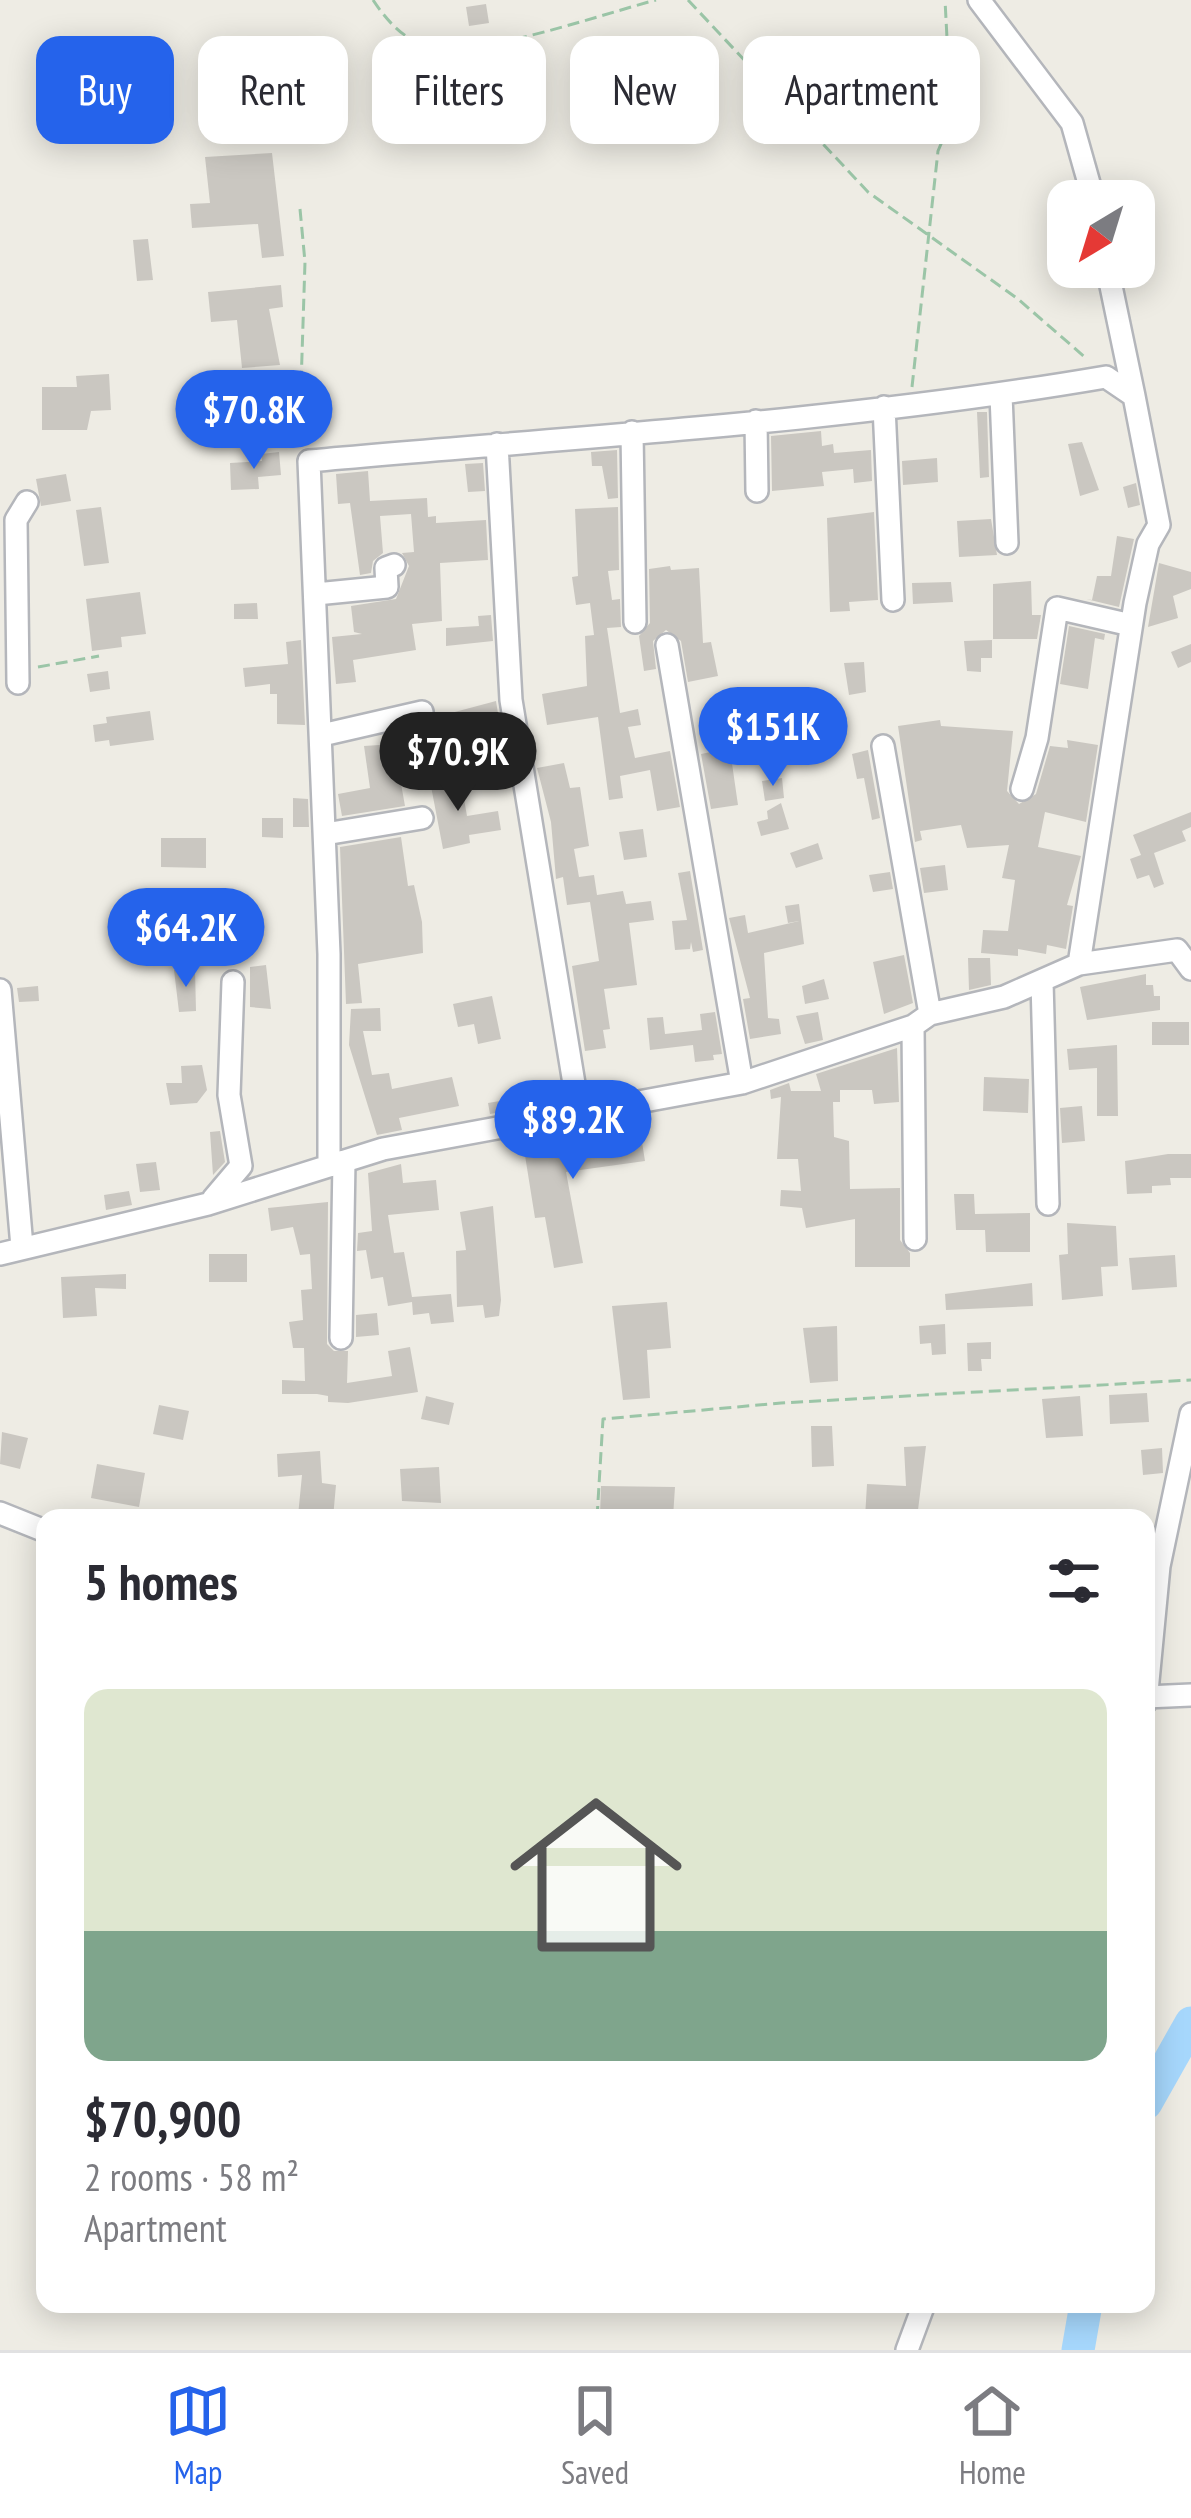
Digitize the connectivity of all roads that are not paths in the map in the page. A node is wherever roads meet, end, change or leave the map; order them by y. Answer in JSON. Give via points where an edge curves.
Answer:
{"nodes":[{"id":1,"x":979,"y":0,"type":"edge"},
{"id":2,"x":1088,"y":180,"type":"edge"},
{"id":3,"x":1111,"y":288,"type":"edge"},
{"id":4,"x":1000,"y":395,"type":"junction"},
{"id":5,"x":1134,"y":396,"type":"junction"},
{"id":6,"x":894,"y":406,"type":"junction"},
{"id":7,"x":756,"y":422,"type":"junction"},
{"id":8,"x":632,"y":432,"type":"junction"},
{"id":9,"x":497,"y":444,"type":"junction"},
{"id":10,"x":757,"y":491,"type":"dead end"},
{"id":11,"x":27,"y":502,"type":"dead end"},
{"id":12,"x":1006,"y":543,"type":"dead end"},
{"id":13,"x":394,"y":565,"type":"dead end"},
{"id":14,"x":316,"y":594,"type":"junction"},
{"id":15,"x":893,"y":600,"type":"dead end"},
{"id":16,"x":635,"y":622,"type":"dead end"},
{"id":17,"x":1131,"y":625,"type":"junction"},
{"id":18,"x":667,"y":645,"type":"dead end"},
{"id":19,"x":18,"y":683,"type":"road end"},
{"id":20,"x":422,"y":712,"type":"dead end"},
{"id":21,"x":322,"y":735,"type":"junction"},
{"id":22,"x":884,"y":746,"type":"dead end"},
{"id":23,"x":1022,"y":789,"type":"dead end"},
{"id":24,"x":422,"y":818,"type":"dead end"},
{"id":25,"x":325,"y":834,"type":"junction"},
{"id":26,"x":1191,"y":928,"type":"edge"},
{"id":27,"x":1178,"y":950,"type":"junction"},
{"id":28,"x":1079,"y":964,"type":"junction"},
{"id":29,"x":1191,"y":970,"type":"edge"},
{"id":30,"x":1042,"y":981,"type":"junction"},
{"id":31,"x":233,"y":982,"type":"dead end"},
{"id":32,"x":0,"y":990,"type":"edge"},
{"id":33,"x":922,"y":1020,"type":"junction"},
{"id":34,"x":742,"y":1083,"type":"junction"},
{"id":35,"x":579,"y":1114,"type":"junction"},
{"id":36,"x":337,"y":1164,"type":"junction"},
{"id":37,"x":208,"y":1204,"type":"junction"},
{"id":38,"x":1048,"y":1204,"type":"dead end"},
{"id":39,"x":915,"y":1238,"type":"dead end"},
{"id":40,"x":11,"y":1250,"type":"edge"},
{"id":41,"x":341,"y":1338,"type":"dead end"},
{"id":42,"x":1191,"y":1414,"type":"edge"},
{"id":43,"x":0,"y":1513,"type":"edge"},
{"id":44,"x":36,"y":1527,"type":"edge"},
{"id":45,"x":1155,"y":1610,"type":"edge"},
{"id":46,"x":1191,"y":1695,"type":"edge"},
{"id":47,"x":1155,"y":1697,"type":"edge"},
{"id":48,"x":921,"y":2313,"type":"edge"},
{"id":49,"x":907,"y":2350,"type":"edge"}],
"edges":[{"from":1,"to":2,"type":"street","via":[[1072,123]]},
{"from":3,"to":5,"type":"street"},
{"from":4,"to":5,"type":"street","via":[[1106,377]]},
{"from":4,"to":6,"type":"street"},
{"from":4,"to":12,"type":"street"},
{"from":5,"to":17,"type":"street","via":[[1159,525]]},
{"from":6,"to":7,"type":"street"},
{"from":6,"to":15,"type":"street"},
{"from":7,"to":8,"type":"street"},
{"from":7,"to":10,"type":"street"},
{"from":8,"to":9,"type":"street"},
{"from":8,"to":16,"type":"street"},
{"from":9,"to":14,"type":"street","via":[[309,461]]},
{"from":9,"to":35,"type":"street","via":[[511,700]]},
{"from":11,"to":19,"type":"street","via":[[16,520]]},
{"from":13,"to":14,"type":"street","via":[[386,568],[387,587]]},
{"from":14,"to":21,"type":"street"},
{"from":17,"to":23,"type":"street","via":[[1057,608]]},
{"from":17,"to":28,"type":"street"},
{"from":18,"to":34,"type":"street"},
{"from":20,"to":21,"type":"street"},
{"from":21,"to":25,"type":"street"},
{"from":22,"to":33,"type":"street"},
{"from":24,"to":25,"type":"street"},
{"from":25,"to":36,"type":"street"},
{"from":26,"to":27,"type":"street"},
{"from":27,"to":28,"type":"street"},
{"from":27,"to":29,"type":"street"},
{"from":28,"to":30,"type":"street"},
{"from":30,"to":33,"type":"street"},
{"from":30,"to":38,"type":"street"},
{"from":31,"to":37,"type":"street","via":[[230,1095],[242,1166]]},
{"from":32,"to":40,"type":"street"},
{"from":33,"to":34,"type":"street"},
{"from":33,"to":39,"type":"street"},
{"from":34,"to":35,"type":"street"},
{"from":35,"to":36,"type":"street"},
{"from":36,"to":37,"type":"street"},
{"from":36,"to":41,"type":"street"},
{"from":37,"to":40,"type":"street"},
{"from":42,"to":45,"type":"street"},
{"from":43,"to":44,"type":"street"},
{"from":46,"to":47,"type":"street"},
{"from":48,"to":49,"type":"street"}]}
